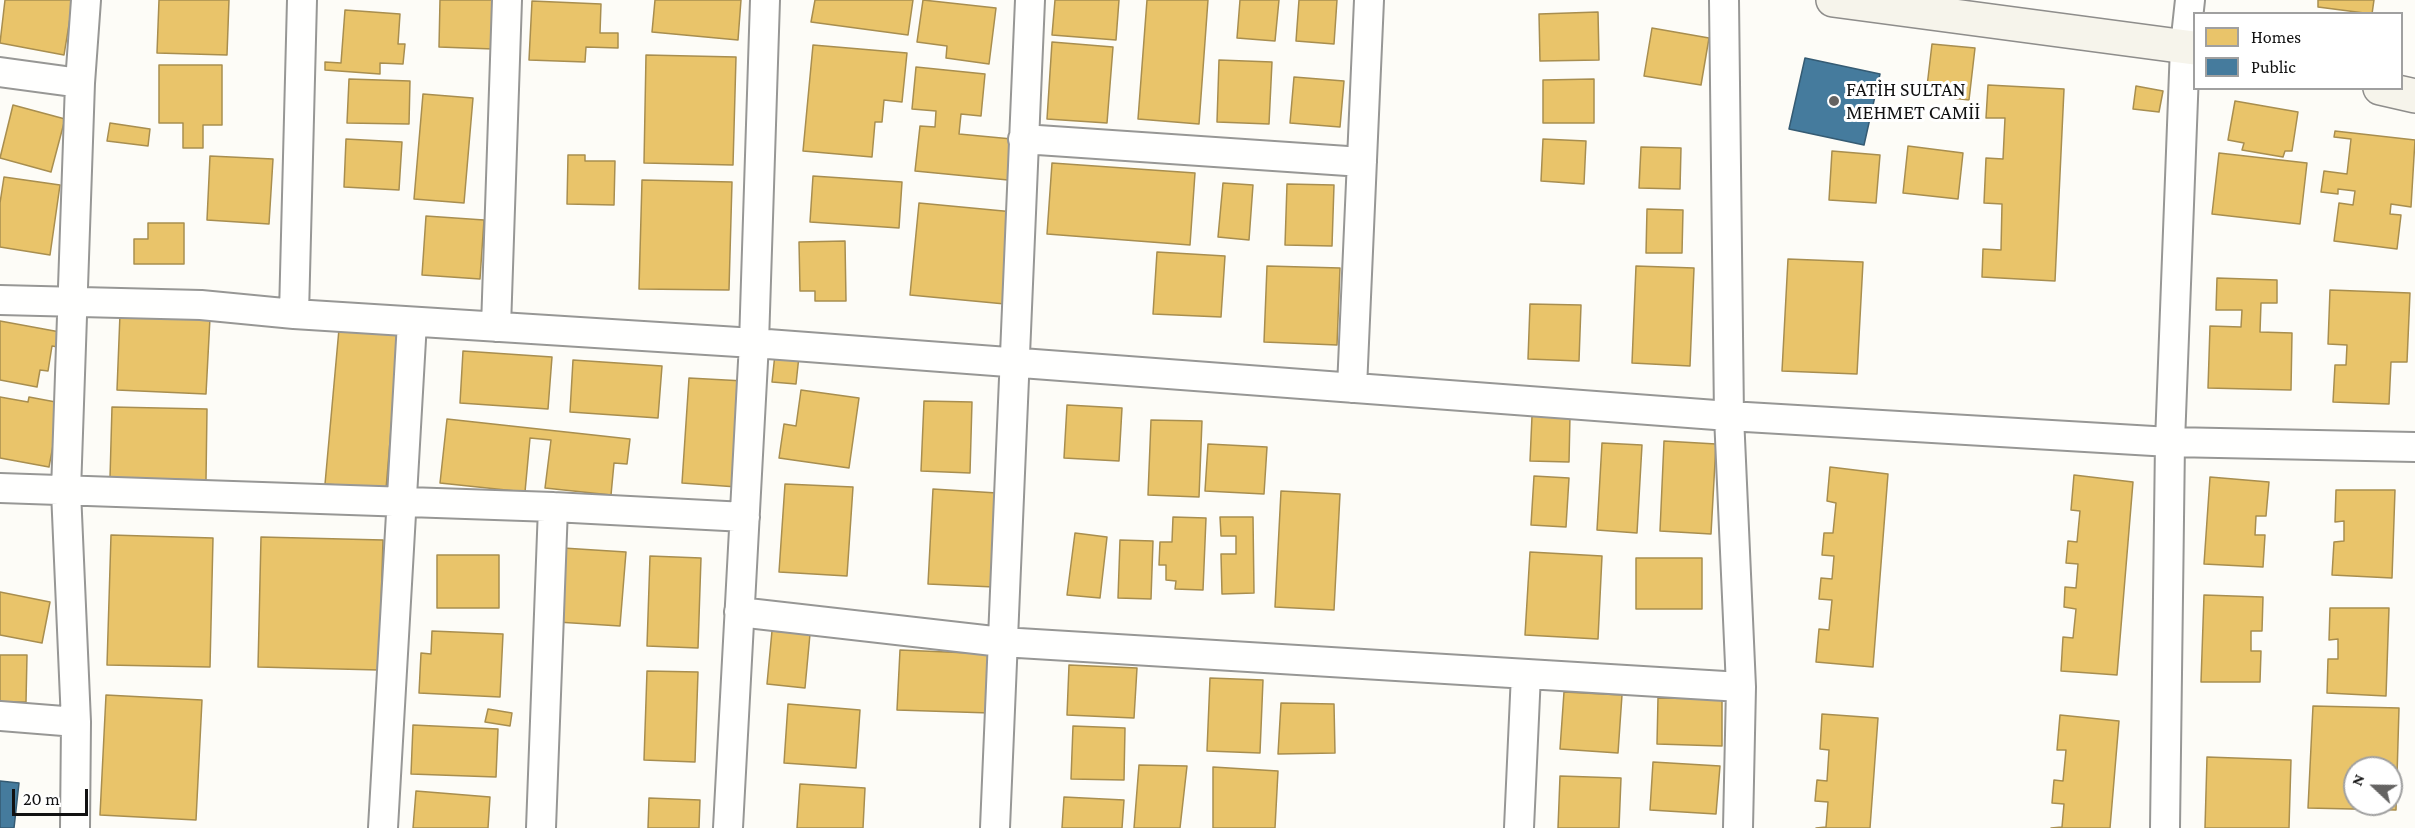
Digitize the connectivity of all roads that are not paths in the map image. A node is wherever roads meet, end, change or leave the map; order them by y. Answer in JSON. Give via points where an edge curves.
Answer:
{"nodes":[{"id":1,"x":86,"y":0,"type":"edge"},
{"id":2,"x":302,"y":0,"type":"edge"},
{"id":3,"x":507,"y":0,"type":"edge"},
{"id":4,"x":765,"y":0,"type":"edge"},
{"id":5,"x":1029,"y":0,"type":"edge"},
{"id":6,"x":1369,"y":0,"type":"edge"},
{"id":7,"x":1724,"y":0,"type":"edge"},
{"id":8,"x":1833,"y":0,"type":"edge"},
{"id":9,"x":2190,"y":0,"type":"edge"},
{"id":10,"x":2190,"y":47,"type":"edge"},
{"id":11,"x":0,"y":72,"type":"edge"},
{"id":12,"x":80,"y":83,"type":"junction"},
{"id":13,"x":2389,"y":90,"type":"edge"},
{"id":14,"x":2415,"y":96,"type":"edge"},
{"id":15,"x":1023,"y":139,"type":"junction"},
{"id":16,"x":1362,"y":162,"type":"junction"},
{"id":17,"x":0,"y":300,"type":"edge"},
{"id":18,"x":73,"y":303,"type":"junction"},
{"id":19,"x":294,"y":314,"type":"junction"},
{"id":20,"x":412,"y":322,"type":"junction"},
{"id":21,"x":496,"y":327,"type":"junction"},
{"id":22,"x":754,"y":343,"type":"junction"},
{"id":23,"x":1012,"y":362,"type":"junction"},
{"id":24,"x":1352,"y":388,"type":"junction"},
{"id":25,"x":1729,"y":416,"type":"junction"},
{"id":26,"x":2170,"y":442,"type":"junction"},
{"id":27,"x":2415,"y":447,"type":"edge"},
{"id":28,"x":0,"y":488,"type":"edge"},
{"id":29,"x":66,"y":491,"type":"junction"},
{"id":30,"x":402,"y":502,"type":"junction"},
{"id":31,"x":553,"y":507,"type":"junction"},
{"id":32,"x":745,"y":517,"type":"junction"},
{"id":33,"x":740,"y":612,"type":"junction"},
{"id":34,"x":1002,"y":642,"type":"junction"},
{"id":35,"x":1526,"y":674,"type":"junction"},
{"id":36,"x":1741,"y":687,"type":"junction"},
{"id":37,"x":0,"y":716,"type":"edge"},
{"id":38,"x":76,"y":722,"type":"junction"},
{"id":39,"x":75,"y":828,"type":"edge"},
{"id":40,"x":383,"y":828,"type":"edge"},
{"id":41,"x":541,"y":828,"type":"edge"},
{"id":42,"x":728,"y":828,"type":"edge"},
{"id":43,"x":995,"y":828,"type":"edge"},
{"id":44,"x":1519,"y":828,"type":"edge"},
{"id":45,"x":1738,"y":828,"type":"edge"},
{"id":46,"x":2165,"y":828,"type":"edge"}],
"edges":[{"from":1,"to":12,"type":"street"},
{"from":2,"to":19,"type":"street"},
{"from":3,"to":21,"type":"street"},
{"from":4,"to":22,"type":"street"},
{"from":5,"to":15,"type":"street"},
{"from":6,"to":16,"type":"street"},
{"from":7,"to":25,"type":"street"},
{"from":8,"to":10,"type":"street"},
{"from":9,"to":10,"type":"street"},
{"from":10,"to":26,"type":"street"},
{"from":11,"to":12,"type":"street"},
{"from":12,"to":18,"type":"street"},
{"from":13,"to":14,"type":"street"},
{"from":15,"to":16,"type":"street"},
{"from":15,"to":23,"type":"street"},
{"from":16,"to":24,"type":"street"},
{"from":17,"to":18,"type":"street"},
{"from":18,"to":19,"type":"street","via":[[201,305]]},
{"from":18,"to":29,"type":"street"},
{"from":19,"to":20,"type":"street"},
{"from":20,"to":21,"type":"street"},
{"from":20,"to":30,"type":"street"},
{"from":21,"to":22,"type":"street"},
{"from":22,"to":23,"type":"street"},
{"from":22,"to":32,"type":"street"},
{"from":23,"to":24,"type":"street"},
{"from":23,"to":34,"type":"street"},
{"from":24,"to":25,"type":"street"},
{"from":25,"to":26,"type":"street"},
{"from":25,"to":36,"type":"street"},
{"from":26,"to":27,"type":"street"},
{"from":26,"to":46,"type":"street"},
{"from":28,"to":29,"type":"street"},
{"from":29,"to":30,"type":"street"},
{"from":29,"to":38,"type":"street"},
{"from":30,"to":31,"type":"street"},
{"from":30,"to":40,"type":"street"},
{"from":31,"to":32,"type":"street"},
{"from":31,"to":41,"type":"street"},
{"from":32,"to":33,"type":"street"},
{"from":33,"to":34,"type":"street"},
{"from":33,"to":42,"type":"street"},
{"from":34,"to":35,"type":"street"},
{"from":34,"to":43,"type":"street"},
{"from":35,"to":36,"type":"street"},
{"from":35,"to":44,"type":"street"},
{"from":36,"to":45,"type":"street"},
{"from":37,"to":38,"type":"street"},
{"from":38,"to":39,"type":"street"}]}
